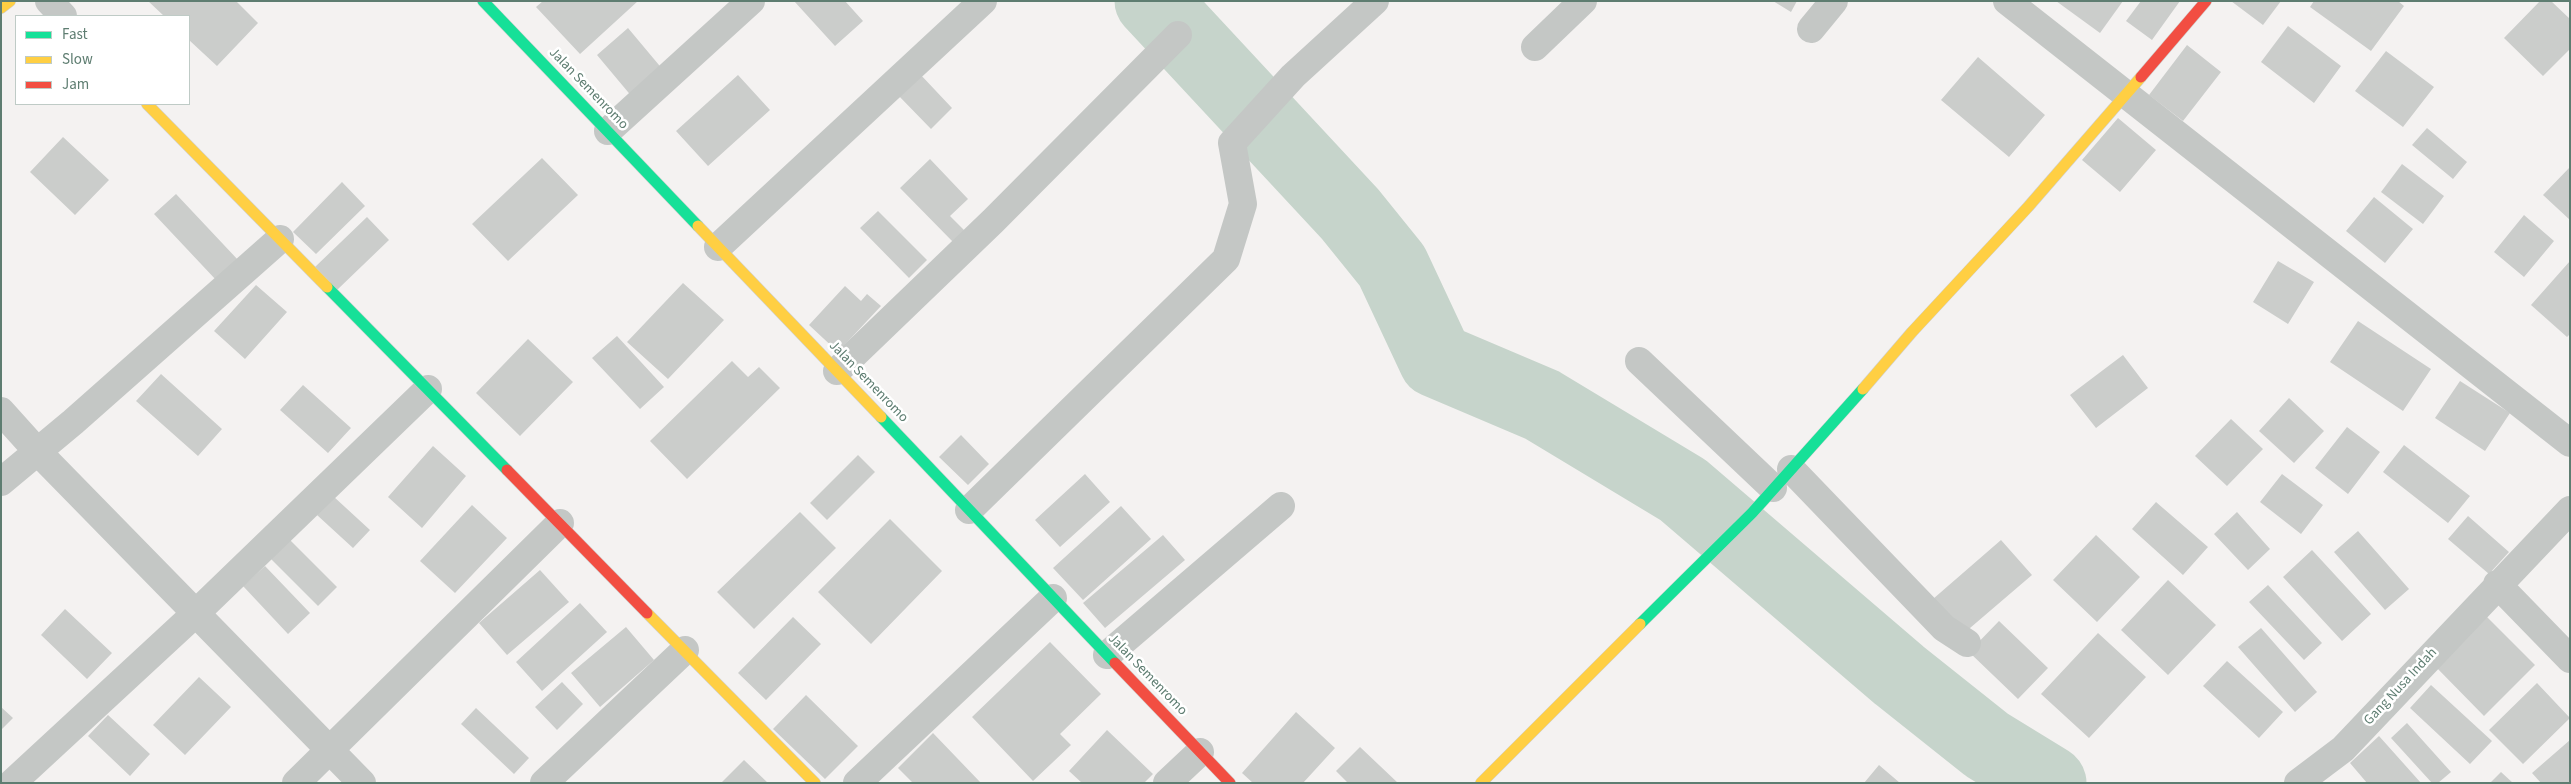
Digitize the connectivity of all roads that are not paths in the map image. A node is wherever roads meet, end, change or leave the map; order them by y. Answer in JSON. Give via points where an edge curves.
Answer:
{"nodes":[{"id":1,"x":10,"y":1,"type":"edge"},
{"id":2,"x":49,"y":1,"type":"edge"},
{"id":3,"x":483,"y":1,"type":"edge"},
{"id":4,"x":750,"y":1,"type":"edge"},
{"id":5,"x":983,"y":1,"type":"edge"},
{"id":6,"x":1375,"y":1,"type":"edge"},
{"id":7,"x":1583,"y":1,"type":"edge"},
{"id":8,"x":1834,"y":1,"type":"edge"},
{"id":9,"x":2007,"y":1,"type":"edge"},
{"id":10,"x":2206,"y":1,"type":"edge"},
{"id":11,"x":1,"y":8,"type":"edge"},
{"id":12,"x":62,"y":15,"type":"edge"},
{"id":13,"x":1811,"y":29,"type":"dead end"},
{"id":14,"x":1178,"y":36,"type":"dead end"},
{"id":15,"x":1535,"y":47,"type":"dead end"},
{"id":16,"x":2126,"y":94,"type":"junction"},
{"id":17,"x":147,"y":105,"type":"edge"},
{"id":18,"x":608,"y":131,"type":"junction"},
{"id":19,"x":280,"y":239,"type":"junction"},
{"id":20,"x":718,"y":247,"type":"junction"},
{"id":21,"x":1639,"y":361,"type":"dead end"},
{"id":22,"x":837,"y":371,"type":"junction"},
{"id":23,"x":428,"y":389,"type":"junction"},
{"id":24,"x":1,"y":411,"type":"edge"},
{"id":25,"x":2570,"y":443,"type":"edge"},
{"id":26,"x":37,"y":451,"type":"junction"},
{"id":27,"x":1782,"y":479,"type":"junction"},
{"id":28,"x":1,"y":482,"type":"edge"},
{"id":29,"x":1280,"y":506,"type":"dead end"},
{"id":30,"x":969,"y":510,"type":"junction"},
{"id":31,"x":2570,"y":510,"type":"edge"},
{"id":32,"x":560,"y":523,"type":"junction"},
{"id":33,"x":2497,"y":584,"type":"junction"},
{"id":34,"x":1053,"y":598,"type":"junction"},
{"id":35,"x":196,"y":613,"type":"junction"},
{"id":36,"x":1967,"y":643,"type":"dead end"},
{"id":37,"x":685,"y":650,"type":"junction"},
{"id":38,"x":1107,"y":655,"type":"junction"},
{"id":39,"x":2570,"y":659,"type":"edge"},
{"id":40,"x":330,"y":750,"type":"junction"},
{"id":41,"x":1200,"y":752,"type":"junction"},
{"id":42,"x":12,"y":783,"type":"edge"},
{"id":43,"x":296,"y":783,"type":"edge"},
{"id":44,"x":362,"y":783,"type":"edge"},
{"id":45,"x":544,"y":783,"type":"edge"},
{"id":46,"x":816,"y":783,"type":"edge"},
{"id":47,"x":857,"y":783,"type":"edge"},
{"id":48,"x":1167,"y":783,"type":"edge"},
{"id":49,"x":1230,"y":783,"type":"edge"},
{"id":50,"x":1481,"y":783,"type":"edge"},
{"id":51,"x":2298,"y":783,"type":"edge"}],
"edges":[{"from":1,"to":11,"type":"street"},
{"from":2,"to":12,"type":"street"},
{"from":3,"to":18,"type":"street","name":"Jalan Semenromo"},
{"from":4,"to":18,"type":"street"},
{"from":5,"to":20,"type":"street"},
{"from":6,"to":30,"type":"street","via":[[1304,64],[1232,144],[1243,204],[1226,259]]},
{"from":7,"to":15,"type":"street"},
{"from":8,"to":13,"type":"street"},
{"from":9,"to":16,"type":"street"},
{"from":10,"to":16,"type":"street"},
{"from":14,"to":22,"type":"street"},
{"from":16,"to":25,"type":"street"},
{"from":16,"to":27,"type":"street"},
{"from":17,"to":19,"type":"street"},
{"from":18,"to":20,"type":"street","name":"Jalan Semenromo"},
{"from":19,"to":23,"type":"street"},
{"from":19,"to":26,"type":"street"},
{"from":20,"to":22,"type":"street","name":"Jalan Semenromo"},
{"from":21,"to":27,"type":"street"},
{"from":22,"to":30,"type":"street","name":"Jalan Semenromo"},
{"from":23,"to":32,"type":"street"},
{"from":23,"to":35,"type":"street"},
{"from":24,"to":26,"type":"street"},
{"from":26,"to":28,"type":"street"},
{"from":26,"to":35,"type":"street"},
{"from":27,"to":36,"type":"street","via":[[1944,628]]},
{"from":27,"to":50,"type":"street","via":[[1752,513]]},
{"from":29,"to":38,"type":"street"},
{"from":30,"to":34,"type":"street","name":"Jalan Semenromo"},
{"from":31,"to":33,"type":"street","name":"Gang Nusa Indah"},
{"from":32,"to":37,"type":"street"},
{"from":32,"to":40,"type":"street"},
{"from":33,"to":39,"type":"street"},
{"from":33,"to":51,"type":"street","name":"Gang Nusa Indah","via":[[2343,749]]},
{"from":34,"to":38,"type":"street","name":"Jalan Semenromo"},
{"from":34,"to":47,"type":"street"},
{"from":35,"to":40,"type":"street"},
{"from":35,"to":42,"type":"street"},
{"from":37,"to":45,"type":"street"},
{"from":37,"to":46,"type":"street"},
{"from":38,"to":41,"type":"street","name":"Jalan Semenromo"},
{"from":40,"to":43,"type":"street"},
{"from":40,"to":44,"type":"street"},
{"from":41,"to":48,"type":"street"},
{"from":41,"to":49,"type":"street","name":"Jalan Semenromo"}]}
